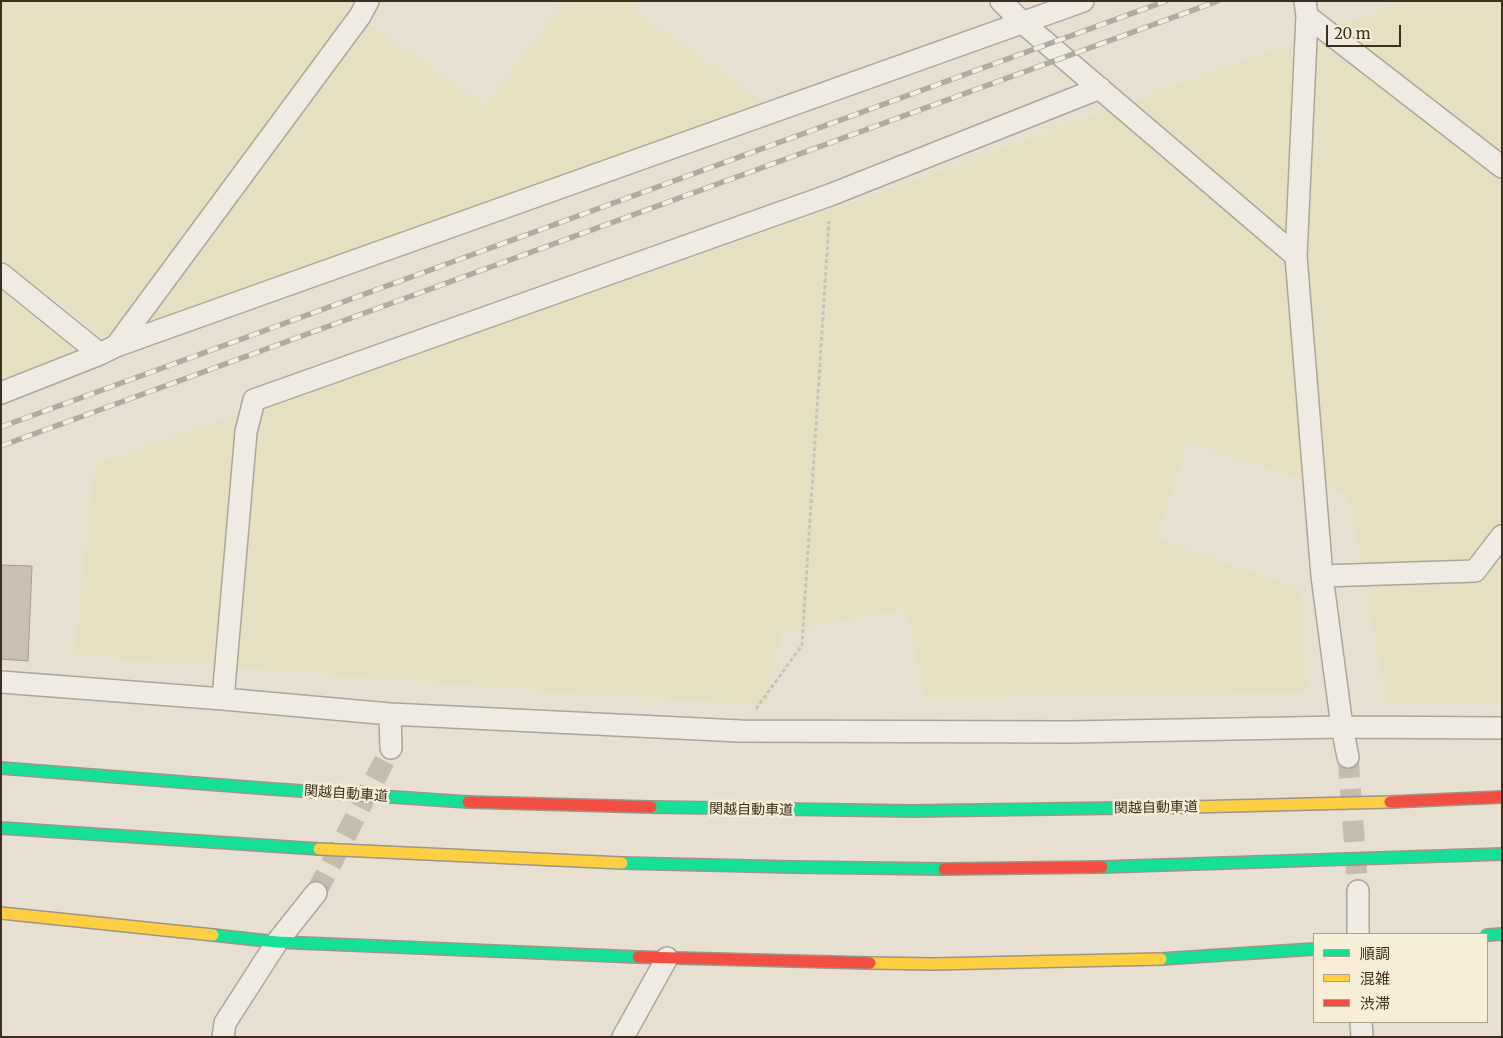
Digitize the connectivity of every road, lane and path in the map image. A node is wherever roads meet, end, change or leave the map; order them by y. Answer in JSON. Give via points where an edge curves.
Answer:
{"nodes":[{"id":1,"x":368,"y":1,"type":"edge"},
{"id":2,"x":1001,"y":1,"type":"edge"},
{"id":3,"x":1083,"y":1,"type":"edge"},
{"id":4,"x":1306,"y":9,"type":"edge"},
{"id":5,"x":1023,"y":23,"type":"junction"},
{"id":6,"x":1100,"y":88,"type":"junction"},
{"id":7,"x":1502,"y":167,"type":"edge"},
{"id":8,"x":830,"y":195,"type":"junction"},
{"id":9,"x":1296,"y":256,"type":"junction"},
{"id":10,"x":1,"y":274,"type":"edge"},
{"id":11,"x":108,"y":350,"type":"junction"},
{"id":12,"x":1,"y":393,"type":"edge"},
{"id":13,"x":1502,"y":536,"type":"edge"},
{"id":14,"x":1322,"y":576,"type":"junction"},
{"id":15,"x":1,"y":682,"type":"edge"},
{"id":16,"x":223,"y":699,"type":"junction"},
{"id":17,"x":390,"y":714,"type":"junction"},
{"id":18,"x":1342,"y":727,"type":"junction"},
{"id":19,"x":1502,"y":728,"type":"edge"},
{"id":20,"x":740,"y":731,"type":"junction"},
{"id":21,"x":391,"y":748,"type":"tunnel mouth"},
{"id":22,"x":1348,"y":756,"type":"tunnel mouth"},
{"id":23,"x":1,"y":768,"type":"edge"},
{"id":24,"x":1502,"y":798,"type":"edge"},
{"id":25,"x":1,"y":828,"type":"edge"},
{"id":26,"x":1502,"y":854,"type":"edge"},
{"id":27,"x":1358,"y":891,"type":"tunnel mouth"},
{"id":28,"x":316,"y":893,"type":"tunnel mouth"},
{"id":29,"x":1,"y":913,"type":"edge"},
{"id":30,"x":1358,"y":933,"type":"edge"},
{"id":31,"x":1502,"y":934,"type":"edge"},
{"id":32,"x":1488,"y":935,"type":"edge"},
{"id":33,"x":277,"y":942,"type":"junction"},
{"id":34,"x":1313,"y":949,"type":"edge"},
{"id":35,"x":667,"y":958,"type":"junction"},
{"id":36,"x":1361,"y":1023,"type":"edge"},
{"id":37,"x":223,"y":1037,"type":"edge"},
{"id":38,"x":623,"y":1037,"type":"edge"},
{"id":39,"x":1362,"y":1037,"type":"edge"}],
"edges":[{"from":1,"to":11,"type":"street","via":[[360,16]]},
{"from":2,"to":5,"type":"street"},
{"from":3,"to":5,"type":"street"},
{"from":4,"to":7,"type":"street"},
{"from":4,"to":9,"type":"street"},
{"from":5,"to":6,"type":"street"},
{"from":5,"to":11,"type":"street"},
{"from":6,"to":8,"type":"street"},
{"from":6,"to":9,"type":"street"},
{"from":8,"to":16,"type":"street","via":[[254,400],[246,432]]},
{"from":8,"to":20,"type":"path","via":[[802,645]]},
{"from":9,"to":14,"type":"street"},
{"from":10,"to":11,"type":"street"},
{"from":11,"to":12,"type":"street"},
{"from":13,"to":14,"type":"street","via":[[1475,571]]},
{"from":14,"to":18,"type":"street"},
{"from":15,"to":16,"type":"street"},
{"from":16,"to":17,"type":"street"},
{"from":17,"to":20,"type":"street"},
{"from":17,"to":21,"type":"street"},
{"from":18,"to":19,"type":"street"},
{"from":18,"to":20,"type":"street","via":[[1070,732]]},
{"from":18,"to":22,"type":"street"},
{"from":23,"to":24,"type":"main road","name":"関越自動車道","via":[[348,794],[535,804],[806,811],[1031,811]]},
{"from":25,"to":26,"type":"main road","via":[[551,861],[802,867],[1034,868]]},
{"from":27,"to":30,"type":"street"},
{"from":28,"to":33,"type":"street"},
{"from":29,"to":33,"type":"main road"},
{"from":31,"to":32,"type":"main road"},
{"from":33,"to":35,"type":"main road"},
{"from":33,"to":37,"type":"street","via":[[225,1023]]},
{"from":34,"to":35,"type":"main road","via":[[1156,959],[943,964]]},
{"from":35,"to":38,"type":"street"},
{"from":36,"to":39,"type":"street"}]}
